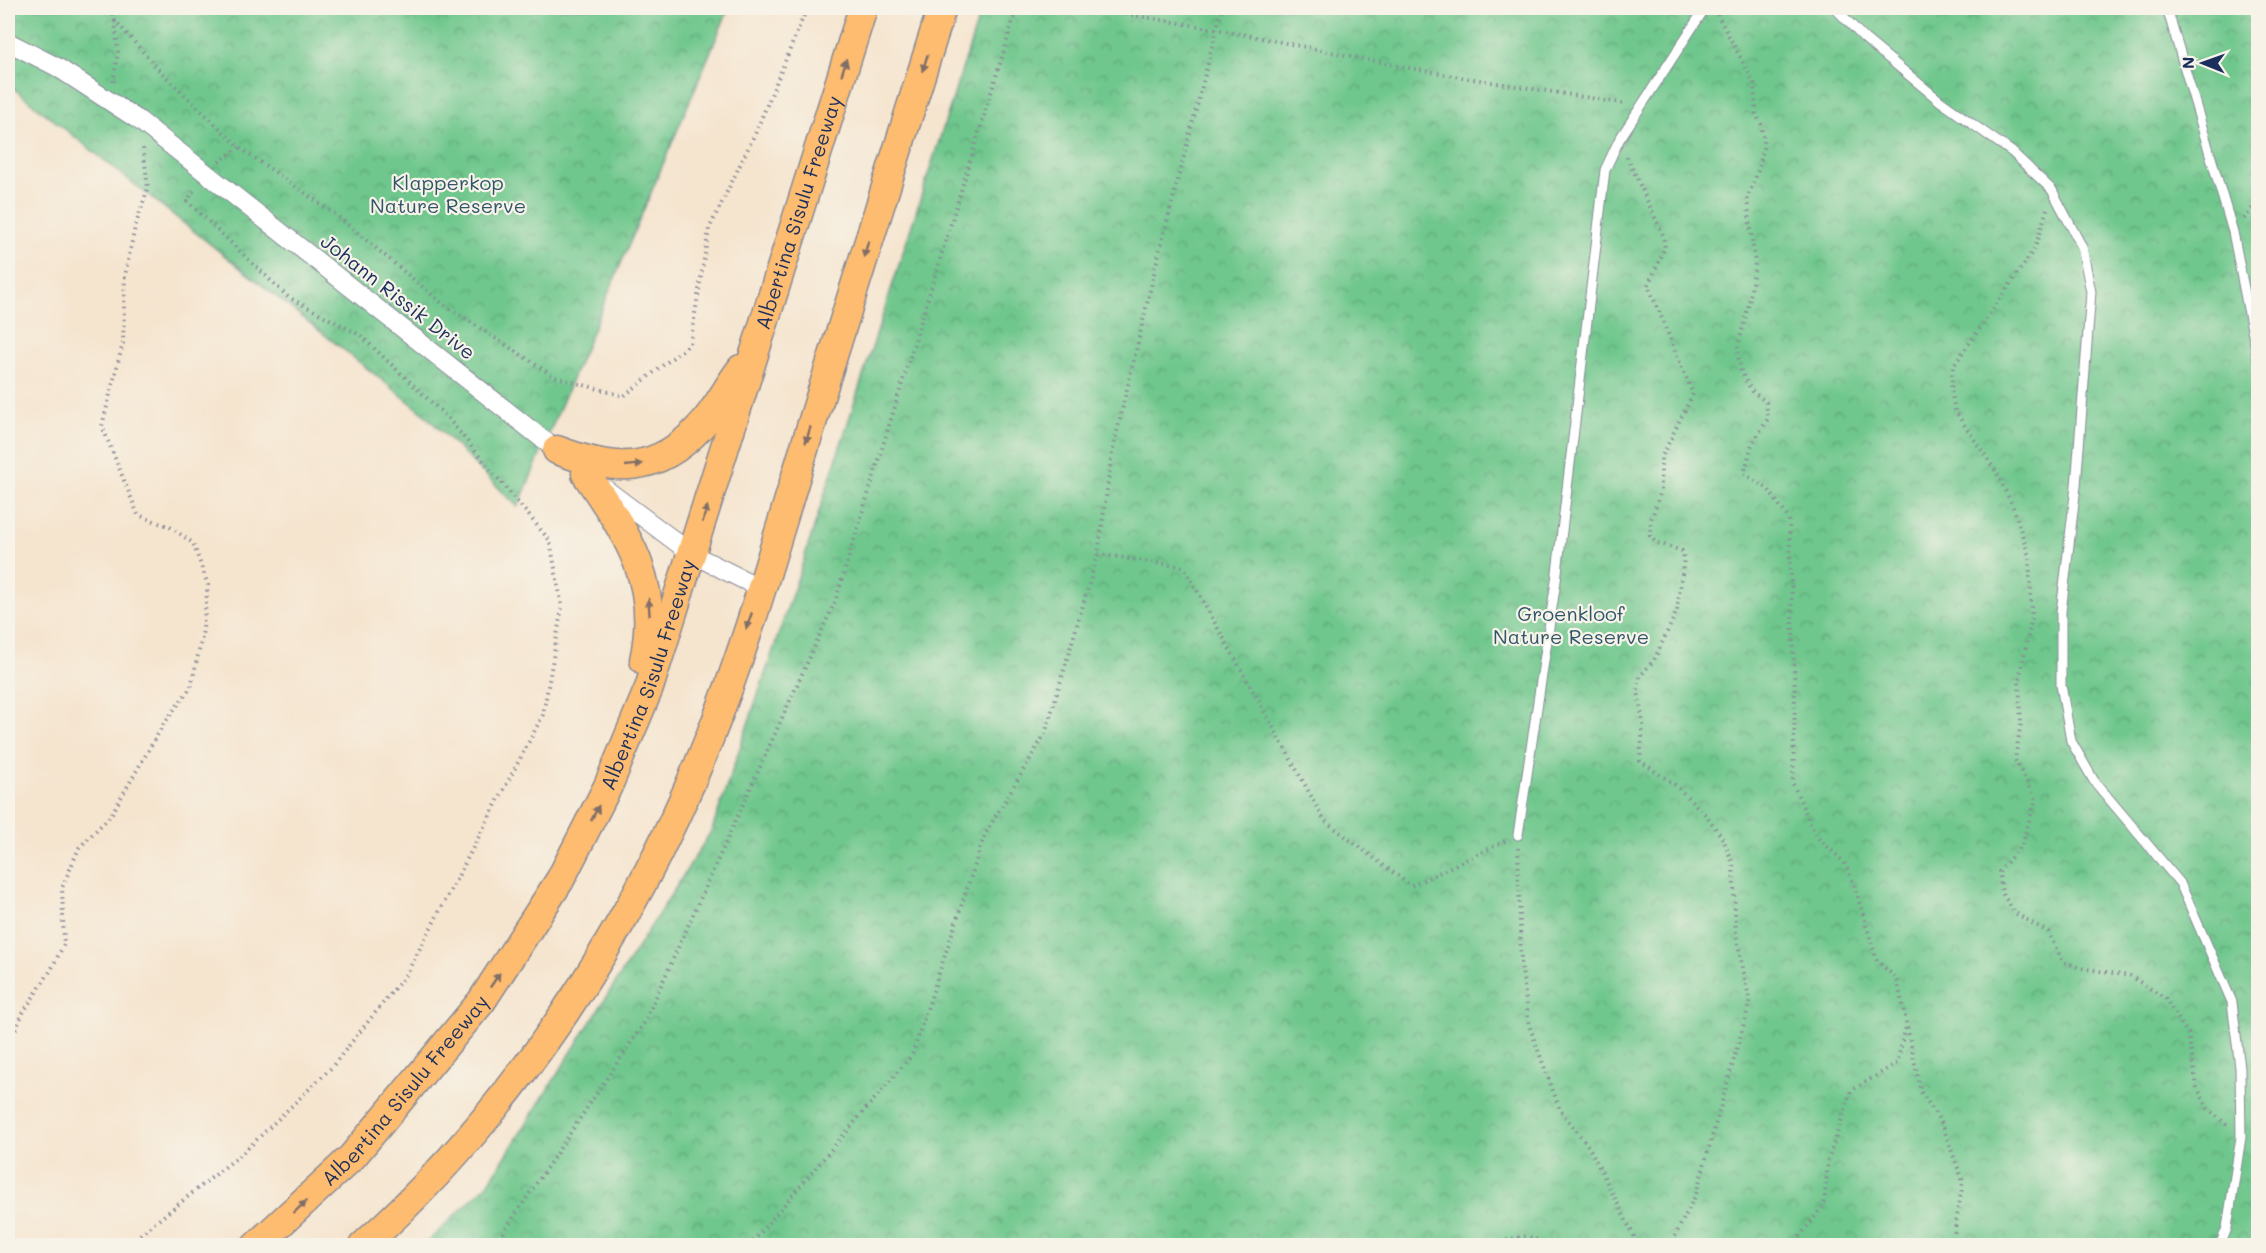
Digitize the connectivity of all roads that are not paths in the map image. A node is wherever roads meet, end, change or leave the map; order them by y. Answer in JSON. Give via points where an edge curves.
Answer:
{"nodes":[{"id":1,"x":863,"y":8,"type":"edge"},
{"id":2,"x":942,"y":8,"type":"edge"},
{"id":3,"x":1706,"y":8,"type":"edge"},
{"id":4,"x":1835,"y":8,"type":"edge"},
{"id":5,"x":2167,"y":8,"type":"edge"},
{"id":6,"x":8,"y":42,"type":"edge"},
{"id":7,"x":756,"y":349,"type":"junction"},
{"id":8,"x":2259,"y":360,"type":"edge"},
{"id":9,"x":557,"y":450,"type":"junction"},
{"id":10,"x":586,"y":474,"type":"junction"},
{"id":11,"x":693,"y":554,"type":"junction"},
{"id":12,"x":760,"y":588,"type":"junction"},
{"id":13,"x":608,"y":786,"type":"junction"},
{"id":14,"x":1518,"y":835,"type":"road end"},
{"id":15,"x":256,"y":1245,"type":"edge"},
{"id":16,"x":363,"y":1245,"type":"edge"},
{"id":17,"x":2220,"y":1245,"type":"edge"}],
"edges":[{"from":7,"to":1,"type":"highway","name":"Albertina Sisulu Freeway","one_way":true},
{"from":2,"to":12,"type":"highway","one_way":true},
{"from":3,"to":14,"type":"lane","via":[[1659,75],[1605,170],[1556,581]]},
{"from":4,"to":17,"type":"lane","via":[[1864,38],[1940,101],[2012,152],[2052,190],[2082,247],[2091,292],[2076,486],[2061,612],[2061,686],[2071,741],[2094,782],[2180,882],[2232,1002],[2240,1068],[2241,1137],[2227,1228]]},
{"from":5,"to":8,"type":"lane","via":[[2233,232]]},
{"from":6,"to":9,"type":"street","name":"Johann Rissik Drive","via":[[57,67],[140,121]]},
{"from":9,"to":7,"type":"highway","one_way":true,"via":[[605,465],[635,466],[655,459],[702,426]]},
{"from":11,"to":7,"type":"highway","name":"Albertina Sisulu Freeway","one_way":true},
{"from":9,"to":10,"type":"street","name":"Johann Rissik Drive"},
{"from":10,"to":11,"type":"street","name":"Johann Rissik Drive"},
{"from":13,"to":10,"type":"highway","one_way":true,"via":[[638,687],[650,615],[637,557]]},
{"from":11,"to":12,"type":"street","name":"Johann Rissik Drive"},
{"from":11,"to":13,"type":"highway","name":"Albertina Sisulu Freeway","via":[[649,688]]},
{"from":12,"to":16,"type":"highway","one_way":true,"via":[[708,741],[682,804],[634,899],[581,988],[520,1075],[452,1157]]},
{"from":15,"to":13,"type":"highway","name":"Albertina Sisulu Freeway","one_way":true,"via":[[352,1157],[481,1002],[560,880]]}]}
